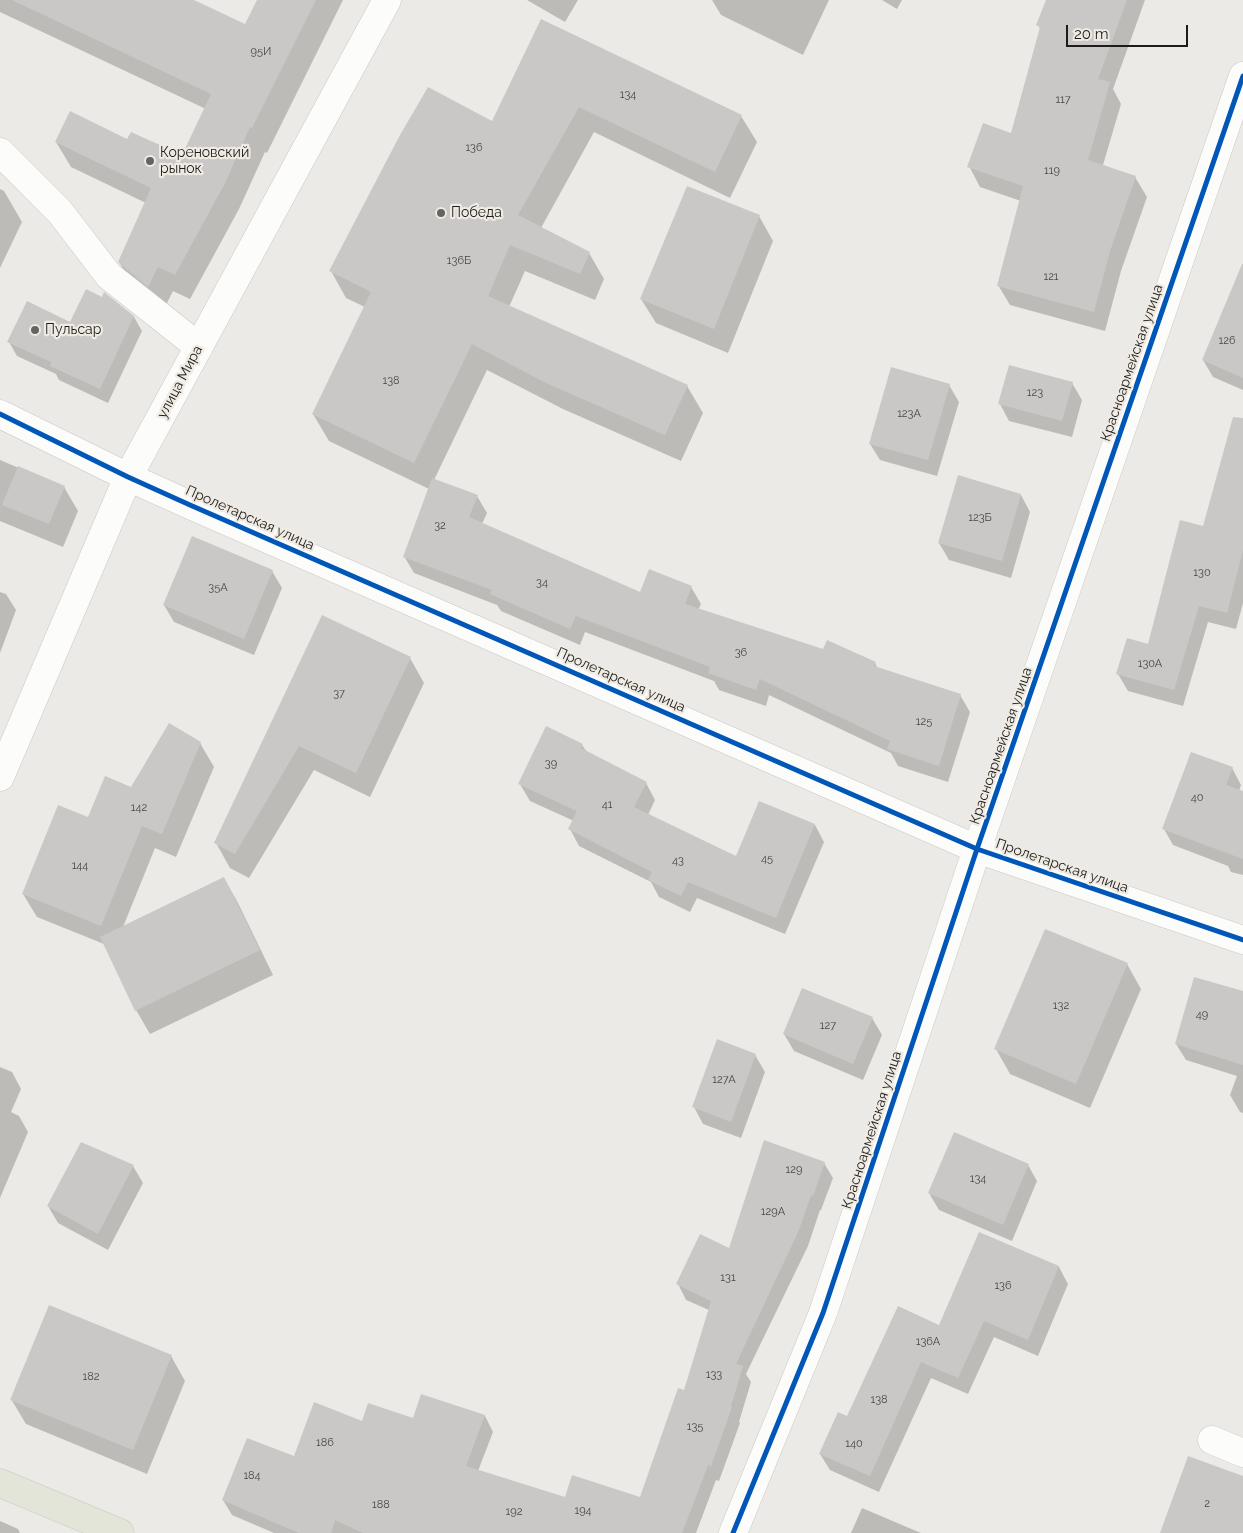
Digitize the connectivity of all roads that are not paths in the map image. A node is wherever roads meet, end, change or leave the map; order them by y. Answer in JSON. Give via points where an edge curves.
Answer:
{"nodes":[{"id":1,"x":387,"y":0,"type":"edge"},
{"id":2,"x":1243,"y":76,"type":"edge"},
{"id":3,"x":0,"y":152,"type":"edge"},
{"id":4,"x":198,"y":347,"type":"junction"},
{"id":5,"x":0,"y":414,"type":"edge"},
{"id":6,"x":128,"y":477,"type":"junction"},
{"id":7,"x":0,"y":778,"type":"edge"},
{"id":8,"x":977,"y":848,"type":"junction"},
{"id":9,"x":1243,"y":940,"type":"edge"},
{"id":10,"x":1212,"y":1440,"type":"dead end"},
{"id":11,"x":1243,"y":1453,"type":"edge"},
{"id":12,"x":0,"y":1483,"type":"edge"},
{"id":13,"x":120,"y":1533,"type":"edge"},
{"id":14,"x":733,"y":1533,"type":"edge"}],
"edges":[{"from":1,"to":4,"type":"street","name":"улица Мира"},
{"from":2,"to":8,"type":"street","name":"Красноармейская улица"},
{"from":3,"to":4,"type":"street","via":[[60,212],[109,276]]},
{"from":4,"to":6,"type":"street","name":"улица Мира"},
{"from":5,"to":6,"type":"street","name":"Пролетарская улица"},
{"from":6,"to":7,"type":"street","name":"улица Мира"},
{"from":6,"to":8,"type":"street","name":"Пролетарская улица"},
{"from":8,"to":9,"type":"street","name":"Пролетарская улица"},
{"from":8,"to":14,"type":"street","name":"Красноармейская улица","via":[[823,1313]]},
{"from":10,"to":11,"type":"street"},
{"from":12,"to":13,"type":"main road"}]}
